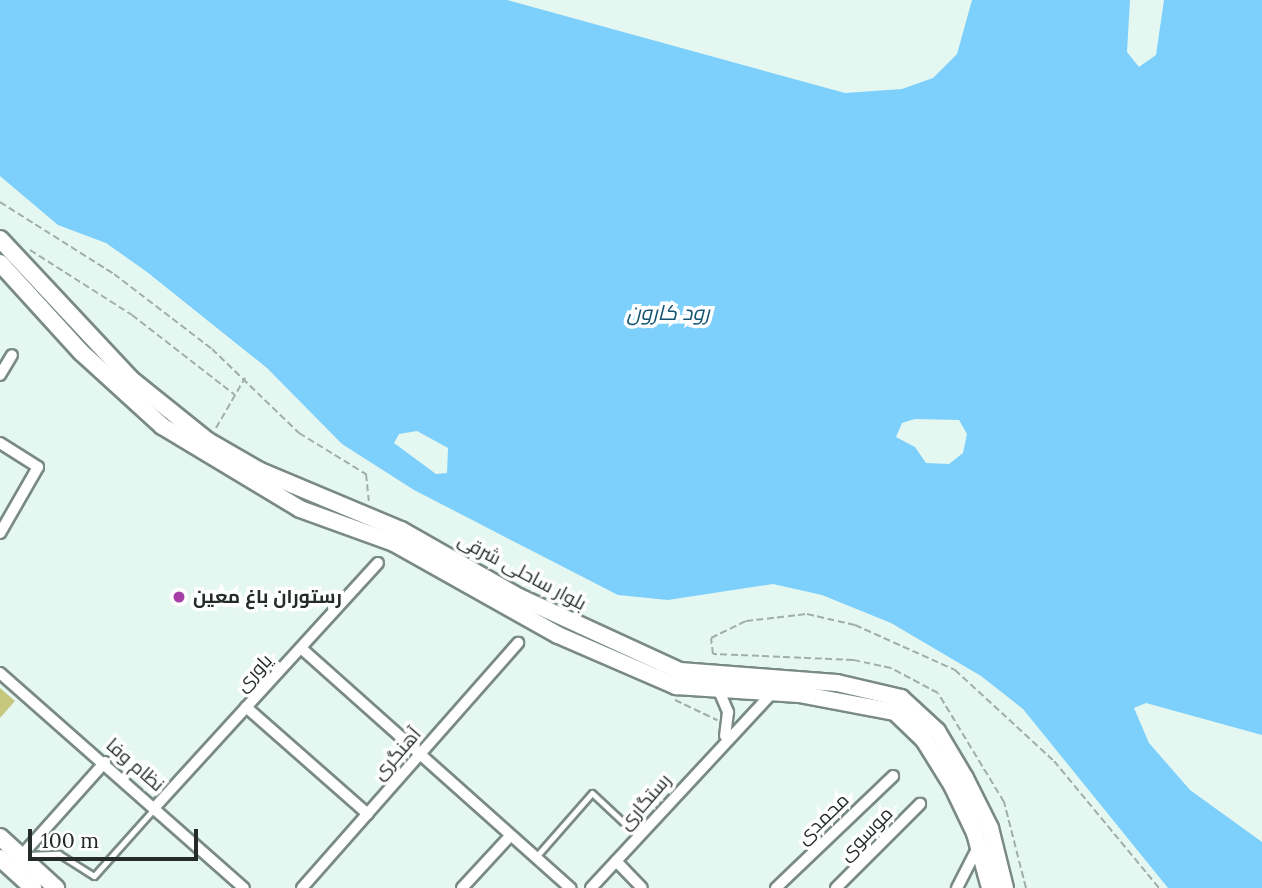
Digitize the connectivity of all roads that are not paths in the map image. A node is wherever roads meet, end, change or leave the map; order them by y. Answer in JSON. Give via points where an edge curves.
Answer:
{"nodes":[{"id":1,"x":4,"y":242,"type":"edge"},
{"id":2,"x":0,"y":263,"type":"edge"},
{"id":3,"x":12,"y":355,"type":"dead end"},
{"id":4,"x":0,"y":375,"type":"edge"},
{"id":5,"x":0,"y":443,"type":"edge"},
{"id":6,"x":386,"y":532,"type":"junction"},
{"id":7,"x":0,"y":533,"type":"edge"},
{"id":8,"x":378,"y":563,"type":"dead end"},
{"id":9,"x":518,"y":643,"type":"dead end"},
{"id":10,"x":301,"y":648,"type":"junction"},
{"id":11,"x":0,"y":673,"type":"edge"},
{"id":12,"x":720,"y":693,"type":"junction"},
{"id":13,"x":772,"y":693,"type":"junction"},
{"id":14,"x":246,"y":707,"type":"junction"},
{"id":15,"x":724,"y":738,"type":"junction"},
{"id":16,"x":418,"y":756,"type":"junction"},
{"id":17,"x":106,"y":762,"type":"junction"},
{"id":18,"x":893,"y":776,"type":"dead end"},
{"id":19,"x":920,"y":804,"type":"dead end"},
{"id":20,"x":156,"y":806,"type":"junction"},
{"id":21,"x":368,"y":814,"type":"junction"},
{"id":22,"x":510,"y":836,"type":"junction"},
{"id":23,"x":638,"y":836,"type":"junction"},
{"id":24,"x":0,"y":837,"type":"edge"},
{"id":25,"x":979,"y":845,"type":"junction"},
{"id":26,"x":21,"y":856,"type":"junction"},
{"id":27,"x":535,"y":858,"type":"junction"},
{"id":28,"x":0,"y":859,"type":"edge"},
{"id":29,"x":616,"y":861,"type":"junction"},
{"id":30,"x":25,"y":885,"type":"edge"},
{"id":31,"x":55,"y":888,"type":"edge"},
{"id":32,"x":244,"y":888,"type":"edge"},
{"id":33,"x":302,"y":888,"type":"edge"},
{"id":34,"x":462,"y":888,"type":"edge"},
{"id":35,"x":570,"y":888,"type":"edge"},
{"id":36,"x":591,"y":888,"type":"edge"},
{"id":37,"x":642,"y":888,"type":"edge"},
{"id":38,"x":776,"y":888,"type":"edge"},
{"id":39,"x":836,"y":888,"type":"edge"},
{"id":40,"x":957,"y":888,"type":"edge"},
{"id":41,"x":990,"y":888,"type":"edge"},
{"id":42,"x":1006,"y":888,"type":"edge"}],
"edges":[{"from":1,"to":6,"type":"main road","name":"بلوار ساحلی شرقی","via":[[132,380],[208,441],[306,494],[372,519]]},
{"from":2,"to":6,"type":"main road","name":"بلوار ساحلی شرقی","via":[[120,391],[204,457],[300,509]]},
{"from":3,"to":4,"type":"street"},
{"from":5,"to":7,"type":"street","via":[[38,467]]},
{"from":6,"to":12,"type":"main road","name":"بلوار ساحلی شرقی","via":[[635,671]]},
{"from":6,"to":42,"type":"main road","name":"بلوار ساحلی شرقی","via":[[680,671],[837,682],[901,698],[937,731],[965,778],[990,828]]},
{"from":8,"to":10,"type":"street","name":"یاوری"},
{"from":9,"to":16,"type":"street","name":"آهنگری"},
{"from":10,"to":14,"type":"street","name":"یاوری"},
{"from":10,"to":16,"type":"street"},
{"from":11,"to":17,"type":"street","name":"نظام وفا"},
{"from":12,"to":13,"type":"main road","name":"بلوار ساحلی شرقی"},
{"from":12,"to":15,"type":"street","via":[[729,718]]},
{"from":13,"to":15,"type":"street","name":"رستگاری"},
{"from":13,"to":25,"type":"main road","name":"بلوار ساحلی شرقی","via":[[873,705],[908,721],[952,785]]},
{"from":14,"to":20,"type":"street","name":"یاوری"},
{"from":14,"to":21,"type":"street"},
{"from":15,"to":23,"type":"street","name":"رستگاری"},
{"from":16,"to":21,"type":"street","name":"آهنگری"},
{"from":16,"to":22,"type":"street"},
{"from":17,"to":20,"type":"street","name":"نظام وفا"},
{"from":17,"to":26,"type":"street"},
{"from":18,"to":38,"type":"street","name":"محمدی"},
{"from":19,"to":39,"type":"street","name":"موسوی"},
{"from":20,"to":26,"type":"lane","via":[[94,876],[59,854]]},
{"from":20,"to":32,"type":"street","name":"نظام وفا"},
{"from":21,"to":33,"type":"street","name":"آهنگری"},
{"from":22,"to":27,"type":"street"},
{"from":22,"to":34,"type":"street"},
{"from":23,"to":27,"type":"lane","via":[[592,793]]},
{"from":23,"to":29,"type":"street","name":"رستگاری"},
{"from":24,"to":26,"type":"main road"},
{"from":25,"to":40,"type":"street"},
{"from":25,"to":41,"type":"main road","name":"بلوار ساحلی شرقی"},
{"from":26,"to":31,"type":"main road"},
{"from":27,"to":35,"type":"street"},
{"from":28,"to":30,"type":"main road"},
{"from":29,"to":36,"type":"street","name":"رستگاری"},
{"from":29,"to":37,"type":"street"}]}
